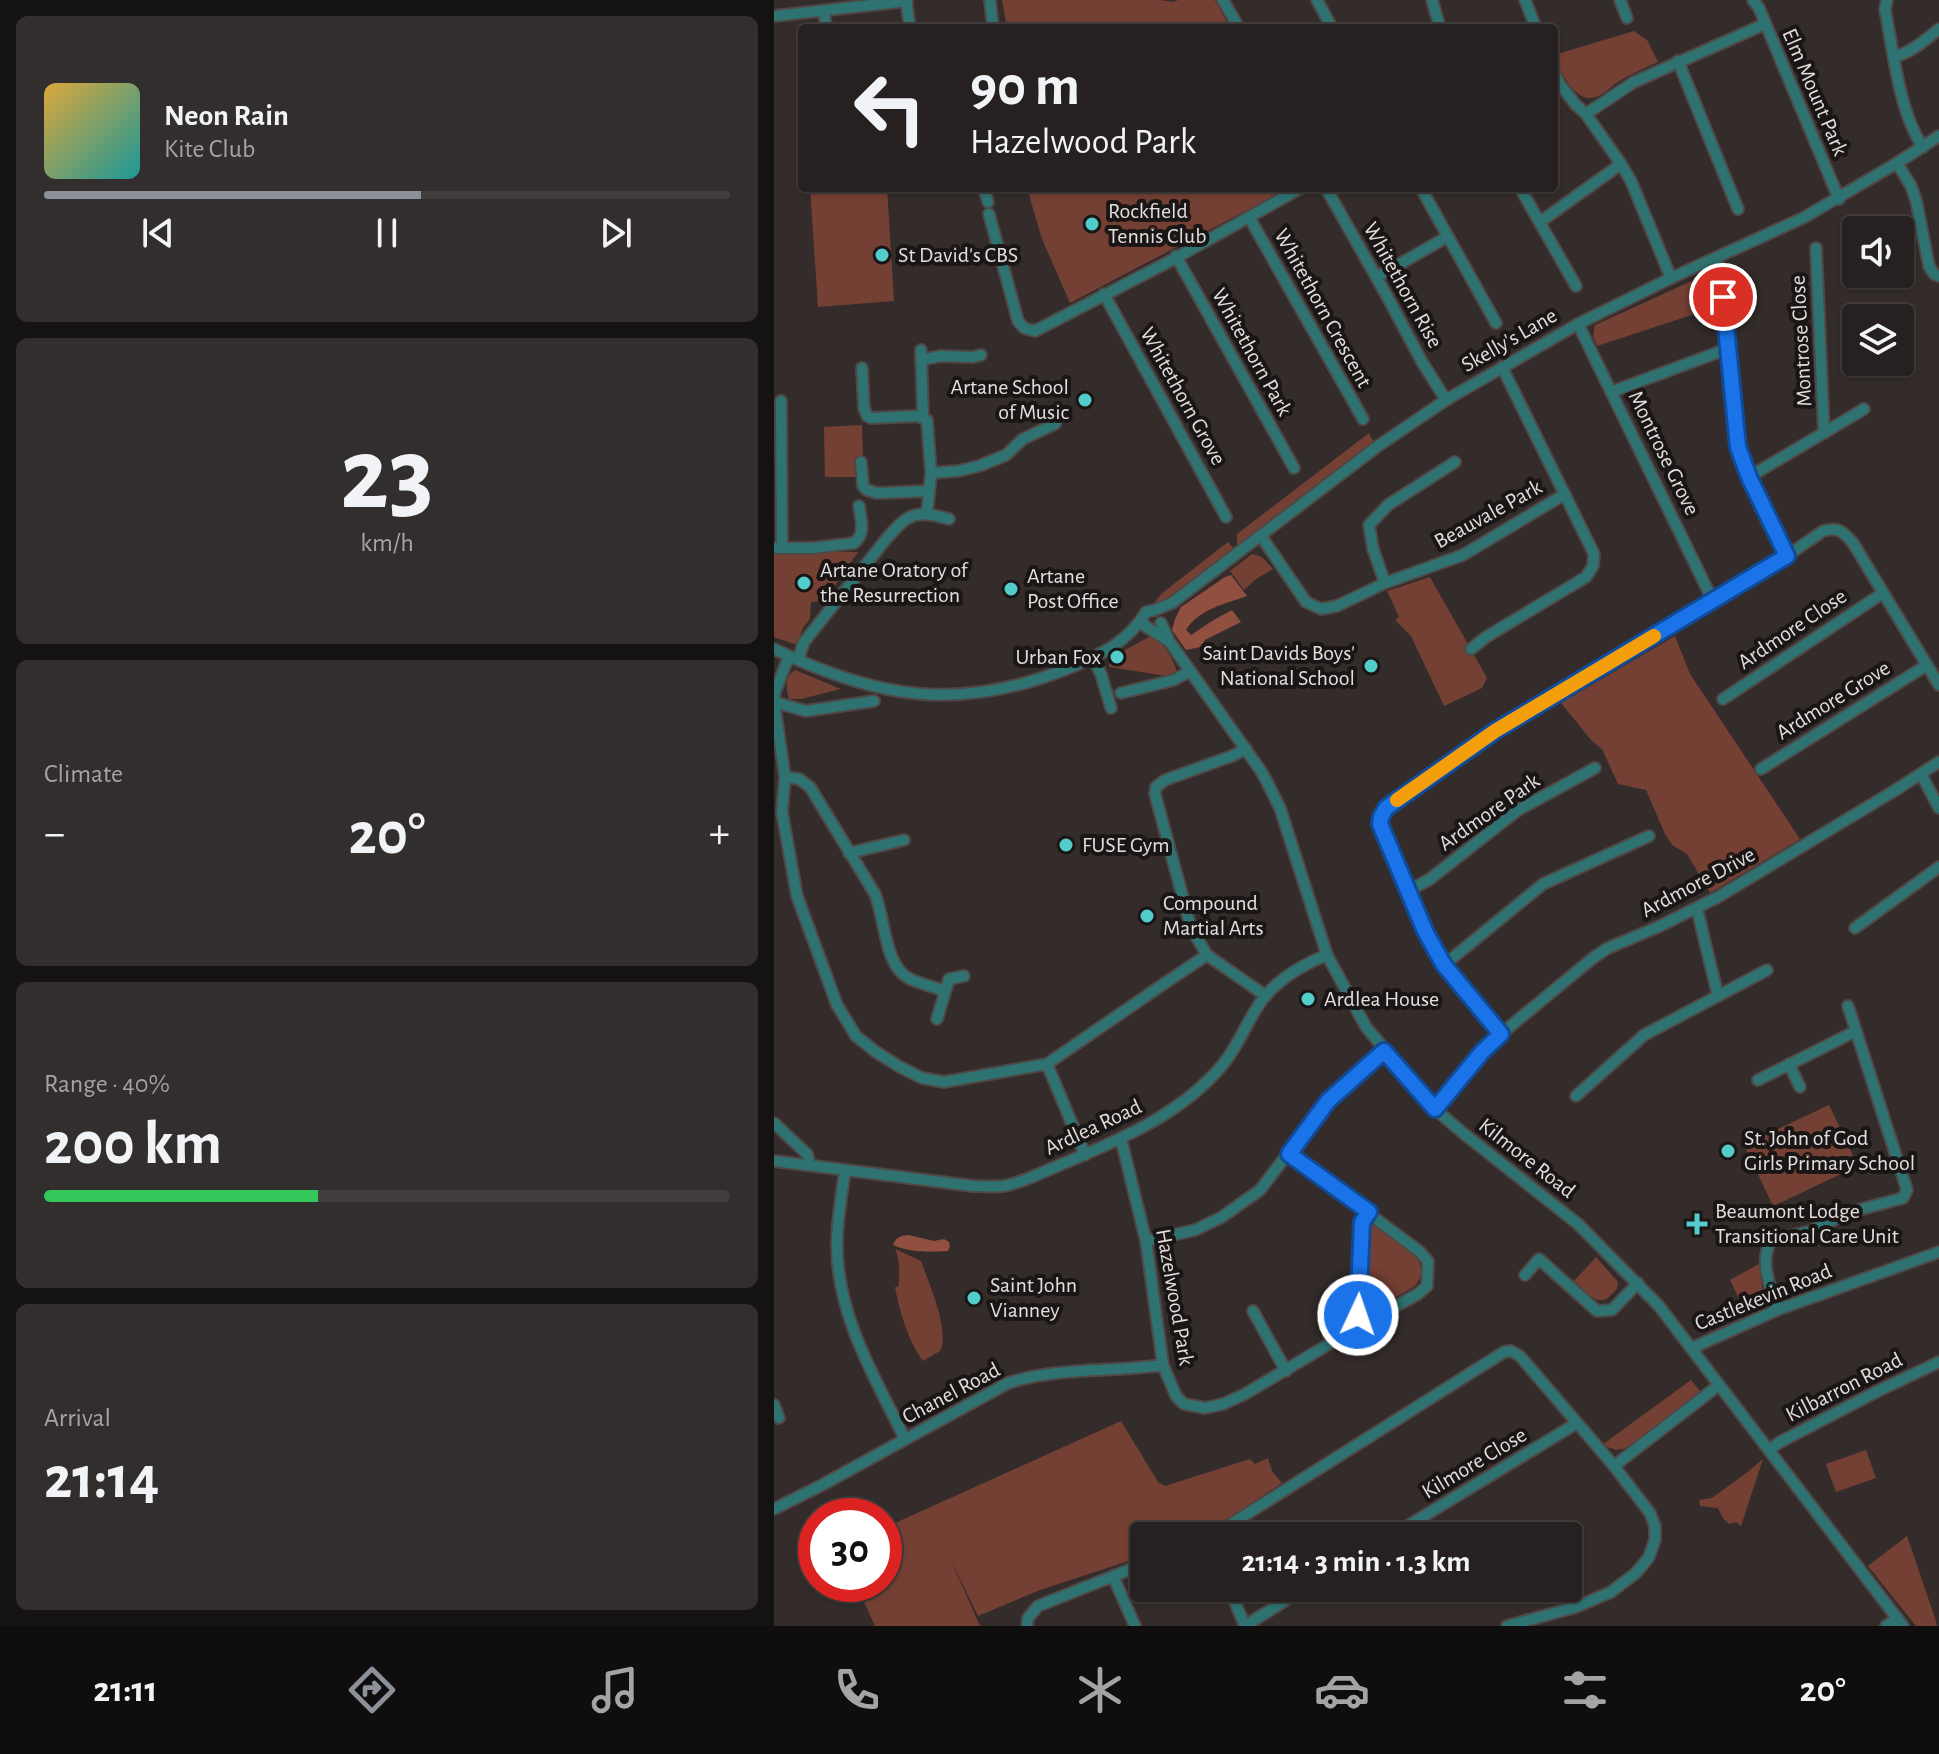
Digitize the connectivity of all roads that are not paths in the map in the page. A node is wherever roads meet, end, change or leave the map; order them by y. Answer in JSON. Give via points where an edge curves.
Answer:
{"nodes":[{"id":1,"x":990,"y":0,"type":"edge"},
{"id":2,"x":1223,"y":0,"type":"edge"},
{"id":3,"x":1317,"y":0,"type":"edge"},
{"id":4,"x":1432,"y":0,"type":"edge"},
{"id":5,"x":1525,"y":0,"type":"edge"},
{"id":6,"x":1620,"y":0,"type":"edge"},
{"id":7,"x":1753,"y":0,"type":"edge"},
{"id":8,"x":1887,"y":0,"type":"edge"},
{"id":9,"x":906,"y":1,"type":"edge"},
{"id":10,"x":824,"y":11,"type":"junction"},
{"id":11,"x":774,"y":16,"type":"edge"},
{"id":12,"x":1627,"y":18,"type":"dead end"},
{"id":13,"x":826,"y":24,"type":"edge"},
{"id":14,"x":909,"y":24,"type":"edge"},
{"id":15,"x":993,"y":24,"type":"edge"},
{"id":16,"x":1237,"y":24,"type":"edge"},
{"id":17,"x":1330,"y":24,"type":"edge"},
{"id":18,"x":1439,"y":24,"type":"edge"},
{"id":19,"x":1534,"y":24,"type":"edge"},
{"id":20,"x":1765,"y":24,"type":"junction"},
{"id":21,"x":1939,"y":29,"type":"edge"},
{"id":22,"x":1894,"y":57,"type":"junction"},
{"id":23,"x":1678,"y":61,"type":"junction"},
{"id":24,"x":1558,"y":81,"type":"edge"},
{"id":25,"x":1586,"y":114,"type":"junction"},
{"id":26,"x":1939,"y":136,"type":"edge"},
{"id":27,"x":1923,"y":147,"type":"junction"},
{"id":28,"x":1897,"y":163,"type":"junction"},
{"id":29,"x":1621,"y":164,"type":"junction"},
{"id":30,"x":985,"y":192,"type":"edge"},
{"id":31,"x":1294,"y":192,"type":"edge"},
{"id":32,"x":1328,"y":192,"type":"edge"},
{"id":33,"x":1423,"y":192,"type":"edge"},
{"id":34,"x":1522,"y":192,"type":"edge"},
{"id":35,"x":1839,"y":199,"type":"junction"},
{"id":36,"x":988,"y":202,"type":"dead end"},
{"id":37,"x":1738,"y":209,"type":"dead end"},
{"id":38,"x":989,"y":214,"type":"dead end"},
{"id":39,"x":1249,"y":217,"type":"junction"},
{"id":40,"x":1540,"y":222,"type":"junction"},
{"id":41,"x":1447,"y":237,"type":"junction"},
{"id":42,"x":1816,"y":248,"type":"dead end"},
{"id":43,"x":1176,"y":256,"type":"junction"},
{"id":44,"x":1715,"y":259,"type":"junction"},
{"id":45,"x":1939,"y":276,"type":"edge"},
{"id":46,"x":1377,"y":277,"type":"junction"},
{"id":47,"x":1671,"y":278,"type":"junction"},
{"id":48,"x":1576,"y":286,"type":"dead end"},
{"id":49,"x":1104,"y":294,"type":"junction"},
{"id":50,"x":1496,"y":323,"type":"dead end"},
{"id":51,"x":1578,"y":324,"type":"junction"},
{"id":52,"x":1727,"y":349,"type":"junction"},
{"id":53,"x":981,"y":355,"type":"dead end"},
{"id":54,"x":1502,"y":367,"type":"junction"},
{"id":55,"x":862,"y":368,"type":"dead end"},
{"id":56,"x":1611,"y":392,"type":"junction"},
{"id":57,"x":1446,"y":400,"type":"junction"},
{"id":58,"x":781,"y":401,"type":"dead end"},
{"id":59,"x":1864,"y":409,"type":"dead end"},
{"id":60,"x":923,"y":417,"type":"junction"},
{"id":61,"x":1363,"y":419,"type":"dead end"},
{"id":62,"x":1055,"y":424,"type":"dead end"},
{"id":63,"x":1824,"y":433,"type":"junction"},
{"id":64,"x":861,"y":462,"type":"dead end"},
{"id":65,"x":1455,"y":462,"type":"dead end"},
{"id":66,"x":1294,"y":468,"type":"dead end"},
{"id":67,"x":931,"y":473,"type":"junction"},
{"id":68,"x":1749,"y":477,"type":"junction"},
{"id":69,"x":929,"y":491,"type":"junction"},
{"id":70,"x":1565,"y":494,"type":"junction"},
{"id":71,"x":859,"y":506,"type":"dead end"},
{"id":72,"x":927,"y":513,"type":"junction"},
{"id":73,"x":1226,"y":517,"type":"dead end"},
{"id":74,"x":949,"y":519,"type":"dead end"},
{"id":75,"x":1261,"y":536,"type":"junction"},
{"id":76,"x":778,"y":548,"type":"edge"},
{"id":77,"x":1787,"y":556,"type":"junction"},
{"id":78,"x":1385,"y":583,"type":"junction"},
{"id":79,"x":1883,"y":593,"type":"junction"},
{"id":80,"x":1713,"y":601,"type":"junction"},
{"id":81,"x":1153,"y":622,"type":"junction"},
{"id":82,"x":774,"y":649,"type":"edge"},
{"id":83,"x":1471,"y":649,"type":"dead end"},
{"id":84,"x":793,"y":658,"type":"junction"},
{"id":85,"x":1093,"y":658,"type":"junction"},
{"id":86,"x":1927,"y":665,"type":"junction"},
{"id":87,"x":1190,"y":671,"type":"junction"},
{"id":88,"x":1939,"y":685,"type":"edge"},
{"id":89,"x":1121,"y":693,"type":"dead end"},
{"id":90,"x":1723,"y":699,"type":"dead end"},
{"id":91,"x":874,"y":701,"type":"dead end"},
{"id":92,"x":775,"y":705,"type":"edge"},
{"id":93,"x":1111,"y":708,"type":"dead end"},
{"id":94,"x":1246,"y":749,"type":"junction"},
{"id":95,"x":1939,"y":762,"type":"edge"},
{"id":96,"x":1595,"y":768,"type":"dead end"},
{"id":97,"x":1761,"y":769,"type":"dead end"},
{"id":98,"x":1921,"y":774,"type":"junction"},
{"id":99,"x":785,"y":777,"type":"junction"},
{"id":100,"x":1939,"y":808,"type":"edge"},
{"id":101,"x":778,"y":812,"type":"edge"},
{"id":102,"x":1649,"y":836,"type":"dead end"},
{"id":103,"x":904,"y":840,"type":"dead end"},
{"id":104,"x":849,"y":853,"type":"junction"},
{"id":105,"x":1939,"y":867,"type":"edge"},
{"id":106,"x":1408,"y":891,"type":"junction"},
{"id":107,"x":1697,"y":909,"type":"junction"},
{"id":108,"x":1855,"y":928,"type":"dead end"},
{"id":109,"x":1207,"y":955,"type":"junction"},
{"id":110,"x":1327,"y":955,"type":"junction"},
{"id":111,"x":1444,"y":965,"type":"junction"},
{"id":112,"x":1767,"y":970,"type":"dead end"},
{"id":113,"x":964,"y":976,"type":"dead end"},
{"id":114,"x":945,"y":991,"type":"junction"},
{"id":115,"x":1266,"y":996,"type":"junction"},
{"id":116,"x":1718,"y":996,"type":"junction"},
{"id":117,"x":1848,"y":1006,"type":"dead end"},
{"id":118,"x":937,"y":1019,"type":"dead end"},
{"id":119,"x":1856,"y":1031,"type":"junction"},
{"id":120,"x":1501,"y":1034,"type":"junction"},
{"id":121,"x":1384,"y":1051,"type":"junction"},
{"id":122,"x":1047,"y":1064,"type":"junction"},
{"id":123,"x":1789,"y":1064,"type":"junction"},
{"id":124,"x":1758,"y":1080,"type":"dead end"},
{"id":125,"x":1800,"y":1087,"type":"dead end"},
{"id":126,"x":1576,"y":1096,"type":"dead end"},
{"id":127,"x":1435,"y":1109,"type":"junction"},
{"id":128,"x":774,"y":1123,"type":"edge"},
{"id":129,"x":1121,"y":1139,"type":"junction"},
{"id":130,"x":1289,"y":1154,"type":"junction"},
{"id":131,"x":1085,"y":1155,"type":"junction"},
{"id":132,"x":774,"y":1161,"type":"edge"},
{"id":133,"x":810,"y":1165,"type":"junction"},
{"id":134,"x":845,"y":1170,"type":"junction"},
{"id":135,"x":1369,"y":1212,"type":"junction"},
{"id":136,"x":1146,"y":1241,"type":"junction"},
{"id":137,"x":1939,"y":1252,"type":"edge"},
{"id":138,"x":1525,"y":1275,"type":"dead end"},
{"id":139,"x":1638,"y":1283,"type":"junction"},
{"id":140,"x":1777,"y":1310,"type":"junction"},
{"id":141,"x":1253,"y":1311,"type":"dead end"},
{"id":142,"x":1363,"y":1324,"type":"junction"},
{"id":143,"x":1692,"y":1348,"type":"junction"},
{"id":144,"x":1163,"y":1365,"type":"junction"},
{"id":145,"x":1938,"y":1366,"type":"edge"},
{"id":146,"x":1286,"y":1371,"type":"junction"},
{"id":147,"x":1719,"y":1385,"type":"junction"},
{"id":148,"x":774,"y":1405,"type":"edge"},
{"id":149,"x":779,"y":1418,"type":"dead end"},
{"id":150,"x":1577,"y":1423,"type":"junction"},
{"id":151,"x":905,"y":1439,"type":"junction"},
{"id":152,"x":1769,"y":1450,"type":"junction"},
{"id":153,"x":1614,"y":1466,"type":"junction"},
{"id":154,"x":774,"y":1509,"type":"edge"},
{"id":155,"x":1234,"y":1522,"type":"edge"},
{"id":156,"x":1414,"y":1522,"type":"edge"},
{"id":157,"x":1130,"y":1569,"type":"edge"},
{"id":158,"x":1113,"y":1576,"type":"junction"},
{"id":159,"x":1235,"y":1602,"type":"edge"},
{"id":160,"x":1283,"y":1602,"type":"edge"},
{"id":161,"x":1900,"y":1622,"type":"edge"},
{"id":162,"x":1027,"y":1626,"type":"edge"},
{"id":163,"x":1135,"y":1626,"type":"edge"},
{"id":164,"x":1245,"y":1626,"type":"edge"},
{"id":165,"x":1507,"y":1626,"type":"edge"},
{"id":166,"x":1886,"y":1626,"type":"edge"}],
"edges":[{"from":1,"to":15,"type":"street"},
{"from":2,"to":16,"type":"street"},
{"from":3,"to":17,"type":"street"},
{"from":4,"to":18,"type":"street"},
{"from":5,"to":19,"type":"street"},
{"from":6,"to":12,"type":"street"},
{"from":7,"to":20,"type":"street","name":"Elm Mount Park"},
{"from":8,"to":22,"type":"street"},
{"from":9,"to":10,"type":"street"},
{"from":9,"to":14,"type":"street"},
{"from":10,"to":11,"type":"street"},
{"from":10,"to":13,"type":"street"},
{"from":20,"to":23,"type":"street"},
{"from":20,"to":35,"type":"street","name":"Elm Mount Park"},
{"from":21,"to":22,"type":"street"},
{"from":22,"to":27,"type":"street","via":[[1914,133]]},
{"from":23,"to":25,"type":"street"},
{"from":23,"to":37,"type":"street"},
{"from":24,"to":25,"type":"street"},
{"from":25,"to":29,"type":"street"},
{"from":26,"to":27,"type":"street","name":"Skelly's Lane"},
{"from":27,"to":28,"type":"street","name":"Skelly's Lane"},
{"from":28,"to":35,"type":"street","name":"Skelly's Lane"},
{"from":28,"to":45,"type":"street","via":[[1916,200],[1929,266]]},
{"from":29,"to":40,"type":"street"},
{"from":29,"to":47,"type":"street"},
{"from":30,"to":36,"type":"street"},
{"from":31,"to":39,"type":"street"},
{"from":32,"to":46,"type":"street","name":"Whitethorn Rise"},
{"from":33,"to":41,"type":"street"},
{"from":34,"to":40,"type":"street"},
{"from":35,"to":44,"type":"street","name":"Skelly's Lane"},
{"from":38,"to":49,"type":"street","via":[[1024,328],[1042,329]]},
{"from":39,"to":43,"type":"street"},
{"from":39,"to":61,"type":"street","name":"Whitethorn Crescent"},
{"from":40,"to":48,"type":"street"},
{"from":41,"to":46,"type":"street"},
{"from":41,"to":50,"type":"street"},
{"from":42,"to":63,"type":"street","name":"Montrose Close"},
{"from":43,"to":49,"type":"street"},
{"from":43,"to":66,"type":"street","name":"Whitethorn Park"},
{"from":44,"to":47,"type":"street","name":"Skelly's Lane"},
{"from":44,"to":52,"type":"street","via":[[1722,271]]},
{"from":46,"to":57,"type":"street","name":"Whitethorn Rise"},
{"from":47,"to":51,"type":"street","name":"Skelly's Lane"},
{"from":49,"to":73,"type":"street","name":"Whitethorn Grove"},
{"from":51,"to":54,"type":"street","name":"Skelly's Lane"},
{"from":51,"to":56,"type":"street","name":"Montrose Grove"},
{"from":52,"to":56,"type":"street"},
{"from":52,"to":68,"type":"street","via":[[1738,447]]},
{"from":53,"to":60,"type":"street","via":[[921,355]]},
{"from":54,"to":57,"type":"street","name":"Skelly's Lane"},
{"from":54,"to":70,"type":"street","name":"Beauvale Park"},
{"from":55,"to":60,"type":"street","via":[[867,416]]},
{"from":56,"to":80,"type":"street","name":"Montrose Grove"},
{"from":57,"to":75,"type":"street","name":"Skelly's Lane"},
{"from":58,"to":76,"type":"street"},
{"from":59,"to":63,"type":"street"},
{"from":60,"to":67,"type":"street","via":[[928,423]]},
{"from":62,"to":67,"type":"street","via":[[986,464]]},
{"from":63,"to":68,"type":"street"},
{"from":64,"to":69,"type":"street","via":[[863,486],[871,492]]},
{"from":65,"to":78,"type":"street","via":[[1388,505],[1369,525]]},
{"from":67,"to":69,"type":"street"},
{"from":68,"to":77,"type":"street"},
{"from":69,"to":72,"type":"street"},
{"from":70,"to":78,"type":"street","name":"Beauvale Park","via":[[1463,555]]},
{"from":70,"to":83,"type":"street","name":"Beauvale Park","via":[[1594,554],[1593,566],[1586,577]]},
{"from":71,"to":76,"type":"street","via":[[862,533],[857,542]]},
{"from":72,"to":74,"type":"street"},
{"from":72,"to":84,"type":"street","via":[[910,516],[887,538]]},
{"from":75,"to":78,"type":"street","name":"Beauvale Park","via":[[1306,602],[1321,609]]},
{"from":75,"to":81,"type":"street","name":"Skelly's Lane"},
{"from":77,"to":79,"type":"street","via":[[1823,531],[1841,530]]},
{"from":77,"to":80,"type":"street"},
{"from":79,"to":86,"type":"street"},
{"from":79,"to":90,"type":"street","name":"Ardmore Close"},
{"from":80,"to":106,"type":"street","via":[[1495,731],[1386,808],[1380,824]]},
{"from":81,"to":85,"type":"street"},
{"from":81,"to":87,"type":"street","name":"Kilmore Road"},
{"from":82,"to":84,"type":"street"},
{"from":84,"to":85,"type":"street","via":[[877,688],[943,696],[1011,687]]},
{"from":84,"to":92,"type":"street","via":[[775,692]]},
{"from":85,"to":93,"type":"street"},
{"from":86,"to":88,"type":"street"},
{"from":86,"to":97,"type":"street","name":"Ardmore Grove"},
{"from":87,"to":89,"type":"street"},
{"from":87,"to":94,"type":"street","name":"Kilmore Road"},
{"from":91,"to":92,"type":"street","via":[[806,711]]},
{"from":92,"to":99,"type":"street"},
{"from":94,"to":109,"type":"street","via":[[1165,780],[1155,790],[1191,928]]},
{"from":94,"to":110,"type":"street","name":"Kilmore Road","via":[[1280,808]]},
{"from":95,"to":98,"type":"street","name":"Ardmore Drive"},
{"from":96,"to":106,"type":"street","name":"Ardmore Park","via":[[1518,810]]},
{"from":98,"to":100,"type":"street"},
{"from":98,"to":107,"type":"street","name":"Ardmore Drive"},
{"from":99,"to":101,"type":"street"},
{"from":99,"to":104,"type":"street","via":[[810,787]]},
{"from":101,"to":122,"type":"street","via":[[797,896],[837,1005],[856,1036],[900,1067],[944,1082]]},
{"from":102,"to":111,"type":"street","via":[[1543,884]]},
{"from":103,"to":104,"type":"street"},
{"from":104,"to":114,"type":"street","via":[[879,903],[893,961],[910,979]]},
{"from":105,"to":108,"type":"street"},
{"from":106,"to":111,"type":"street"},
{"from":107,"to":116,"type":"street"},
{"from":107,"to":120,"type":"street","name":"Ardmore Drive","via":[[1608,948]]},
{"from":109,"to":115,"type":"street"},
{"from":109,"to":122,"type":"street"},
{"from":110,"to":115,"type":"street","name":"Ardlea Road","via":[[1295,970]]},
{"from":110,"to":121,"type":"street","name":"Kilmore Road"},
{"from":111,"to":120,"type":"street"},
{"from":112,"to":116,"type":"street"},
{"from":113,"to":114,"type":"street","via":[[949,979]]},
{"from":114,"to":118,"type":"street"},
{"from":115,"to":129,"type":"street","name":"Ardlea Road","via":[[1225,1062],[1198,1089]]},
{"from":116,"to":126,"type":"street","via":[[1644,1035]]},
{"from":117,"to":119,"type":"street"},
{"from":119,"to":123,"type":"street"},
{"from":119,"to":140,"type":"street","via":[[1907,1190],[1903,1198],[1772,1240],[1766,1266]]},
{"from":120,"to":127,"type":"street","name":"Ardmore Drive"},
{"from":121,"to":127,"type":"street","name":"Kilmore Road"},
{"from":121,"to":130,"type":"street","via":[[1328,1101]]},
{"from":122,"to":131,"type":"street"},
{"from":123,"to":124,"type":"street"},
{"from":123,"to":125,"type":"street"},
{"from":127,"to":139,"type":"street","name":"Kilmore Road","via":[[1578,1224]]},
{"from":128,"to":133,"type":"street","via":[[807,1154]]},
{"from":129,"to":131,"type":"street","name":"Ardlea Road"},
{"from":129,"to":136,"type":"street","name":"Hazelwood Park"},
{"from":130,"to":135,"type":"street","name":"Hazelwood Park"},
{"from":130,"to":136,"type":"street","via":[[1260,1190],[1222,1217],[1195,1230]]},
{"from":131,"to":134,"type":"street","name":"Ardlea Road","via":[[994,1187]]},
{"from":132,"to":133,"type":"street","name":"Ardlea Road"},
{"from":133,"to":134,"type":"street","name":"Ardlea Road"},
{"from":134,"to":151,"type":"street","via":[[837,1242],[845,1304],[856,1339]]},
{"from":135,"to":142,"type":"street","via":[[1362,1222],[1358,1315]]},
{"from":135,"to":142,"type":"street","name":"Hazelwood Park","via":[[1419,1251],[1428,1261],[1428,1275],[1427,1286],[1418,1294]]},
{"from":136,"to":144,"type":"street","name":"Hazelwood Park"},
{"from":137,"to":140,"type":"street","name":"Castlekevin Road"},
{"from":138,"to":139,"type":"street","via":[[1539,1259],[1597,1311],[1612,1310]]},
{"from":139,"to":143,"type":"street","name":"Kilmore Road"},
{"from":140,"to":143,"type":"street","name":"Castlekevin Road"},
{"from":141,"to":146,"type":"street"},
{"from":142,"to":146,"type":"street","name":"Hazelwood Park"},
{"from":143,"to":147,"type":"street","name":"Kilmore Road"},
{"from":144,"to":146,"type":"street","name":"Hazelwood Park","via":[[1176,1396],[1184,1404],[1205,1408]]},
{"from":144,"to":151,"type":"street","name":"Chanel Road","via":[[1025,1378]]},
{"from":145,"to":152,"type":"street","name":"Kilbarron Road","via":[[1864,1398]]},
{"from":147,"to":152,"type":"street","name":"Kilmore Road"},
{"from":147,"to":153,"type":"street"},
{"from":148,"to":149,"type":"street"},
{"from":150,"to":153,"type":"street"},
{"from":150,"to":155,"type":"street","via":[[1520,1356],[1504,1352]]},
{"from":150,"to":156,"type":"street","name":"Kilmore Close"},
{"from":151,"to":154,"type":"street","name":"Chanel Road"},
{"from":152,"to":161,"type":"street","name":"Kilmore Road"},
{"from":153,"to":165,"type":"street","via":[[1655,1526],[1649,1557],[1611,1592]]},
{"from":157,"to":158,"type":"street"},
{"from":158,"to":162,"type":"street","via":[[1038,1606]]},
{"from":158,"to":163,"type":"street"},
{"from":159,"to":164,"type":"street"},
{"from":160,"to":164,"type":"street"},
{"from":161,"to":166,"type":"street"}]}
